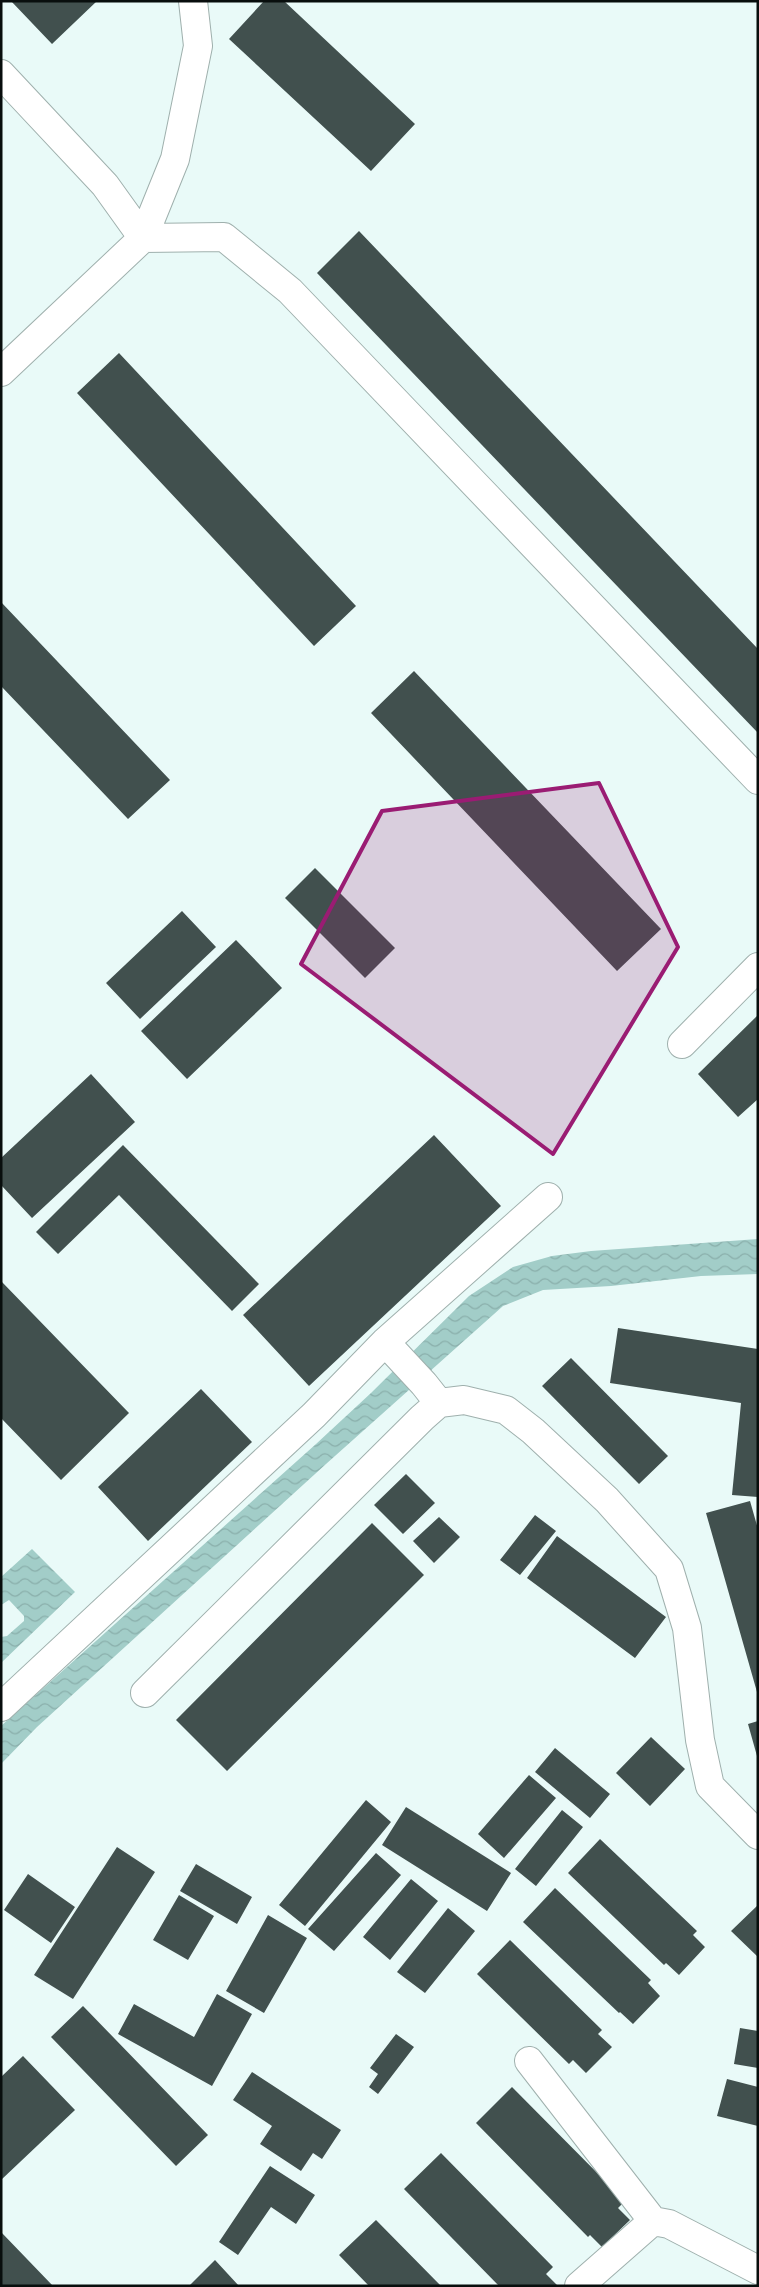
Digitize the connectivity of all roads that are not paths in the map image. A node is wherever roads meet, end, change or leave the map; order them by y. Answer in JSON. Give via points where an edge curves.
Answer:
{"nodes":[{"id":1,"x":192,"y":1,"type":"edge"},
{"id":2,"x":1,"y":74,"type":"edge"},
{"id":3,"x":143,"y":238,"type":"junction"},
{"id":4,"x":1,"y":372,"type":"edge"},
{"id":5,"x":758,"y":780,"type":"edge"},
{"id":6,"x":758,"y":967,"type":"edge"},
{"id":7,"x":682,"y":1044,"type":"dead end"},
{"id":8,"x":548,"y":1198,"type":"dead end"},
{"id":9,"x":392,"y":1349,"type":"junction"},
{"id":10,"x":432,"y":1394,"type":"junction"},
{"id":11,"x":145,"y":1692,"type":"dead end"},
{"id":12,"x":1,"y":1707,"type":"edge"},
{"id":13,"x":758,"y":1835,"type":"edge"},
{"id":14,"x":529,"y":2061,"type":"dead end"},
{"id":15,"x":653,"y":2221,"type":"junction"},
{"id":16,"x":758,"y":2270,"type":"edge"},
{"id":17,"x":579,"y":2286,"type":"edge"}],
"edges":[{"from":1,"to":3,"type":"street","via":[[198,46],[175,159]]},
{"from":2,"to":3,"type":"street","via":[[105,185]]},
{"from":3,"to":4,"type":"street"},
{"from":3,"to":5,"type":"street","via":[[224,237],[290,291]]},
{"from":6,"to":7,"type":"street"},
{"from":8,"to":9,"type":"street"},
{"from":9,"to":10,"type":"street"},
{"from":9,"to":12,"type":"street","via":[[314,1415]]},
{"from":10,"to":11,"type":"street","via":[[422,1418]]},
{"from":10,"to":13,"type":"street","via":[[506,1410],[607,1500],[669,1569],[687,1628],[700,1740],[710,1786]]},
{"from":14,"to":15,"type":"street"},
{"from":15,"to":16,"type":"street","via":[[669,2224]]},
{"from":15,"to":17,"type":"street"}]}
